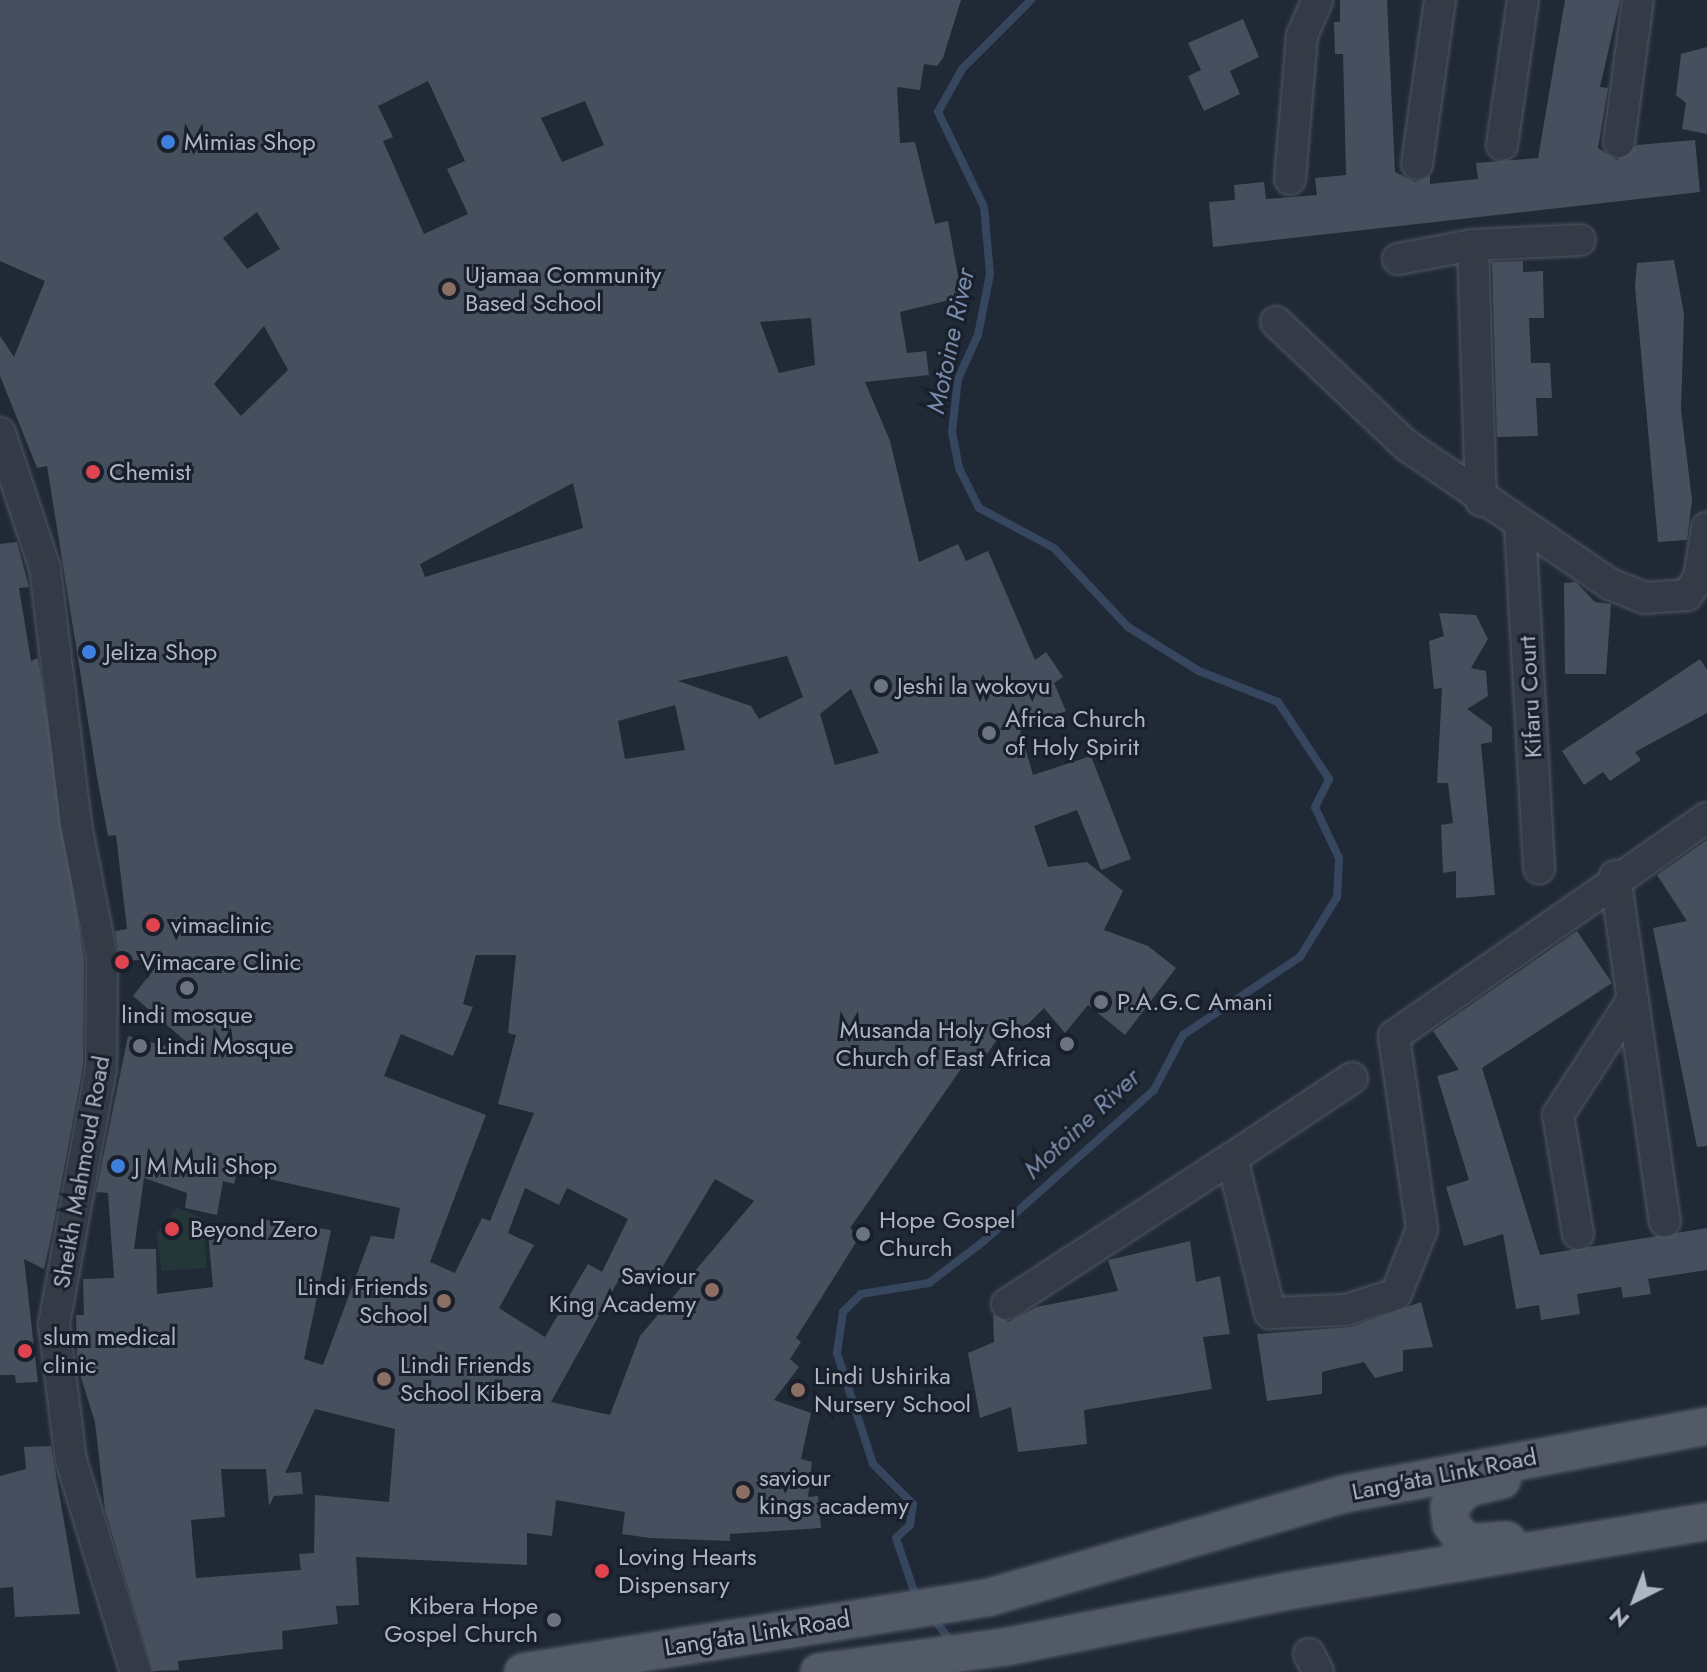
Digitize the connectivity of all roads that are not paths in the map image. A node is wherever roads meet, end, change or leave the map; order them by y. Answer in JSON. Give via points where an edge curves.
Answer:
{"nodes":[{"id":1,"x":1317,"y":0,"type":"edge"},
{"id":2,"x":1440,"y":0,"type":"edge"},
{"id":3,"x":1523,"y":0,"type":"edge"},
{"id":4,"x":1638,"y":0,"type":"edge"},
{"id":5,"x":1619,"y":142,"type":"dead end"},
{"id":6,"x":1502,"y":145,"type":"dead end"},
{"id":7,"x":1417,"y":164,"type":"dead end"},
{"id":8,"x":1290,"y":179,"type":"dead end"},
{"id":9,"x":1580,"y":240,"type":"dead end"},
{"id":10,"x":1473,"y":245,"type":"junction"},
{"id":11,"x":1398,"y":259,"type":"dead end"},
{"id":12,"x":1276,"y":322,"type":"dead end"},
{"id":13,"x":0,"y":433,"type":"edge"},
{"id":14,"x":1481,"y":501,"type":"junction"},
{"id":15,"x":1520,"y":527,"type":"junction"},
{"id":16,"x":1707,"y":528,"type":"edge"},
{"id":17,"x":1707,"y":818,"type":"edge"},
{"id":18,"x":1539,"y":868,"type":"dead end"},
{"id":19,"x":1615,"y":876,"type":"junction"},
{"id":20,"x":1633,"y":999,"type":"junction"},
{"id":21,"x":1352,"y":1078,"type":"dead end"},
{"id":22,"x":1232,"y":1158,"type":"junction"},
{"id":23,"x":1665,"y":1221,"type":"dead end"},
{"id":24,"x":1578,"y":1234,"type":"dead end"},
{"id":25,"x":1007,"y":1304,"type":"dead end"},
{"id":26,"x":1707,"y":1426,"type":"edge"},
{"id":27,"x":1654,"y":1433,"type":"junction"},
{"id":28,"x":1707,"y":1513,"type":"edge"},
{"id":29,"x":1707,"y":1522,"type":"edge"},
{"id":30,"x":136,"y":1672,"type":"edge"},
{"id":31,"x":523,"y":1672,"type":"edge"},
{"id":32,"x":819,"y":1672,"type":"edge"}],
"edges":[{"from":1,"to":8,"type":"street","via":[[1302,36]]},
{"from":2,"to":7,"type":"street"},
{"from":3,"to":6,"type":"street"},
{"from":4,"to":5,"type":"street"},
{"from":9,"to":10,"type":"street"},
{"from":10,"to":11,"type":"street"},
{"from":10,"to":14,"type":"street"},
{"from":12,"to":14,"type":"street","via":[[1406,445]]},
{"from":13,"to":30,"type":"street","name":"Sheikh Mahmoud Road","via":[[45,568],[76,824],[102,958],[101,1068],[54,1324],[71,1460]]},
{"from":14,"to":15,"type":"street"},
{"from":15,"to":16,"type":"street","via":[[1610,584],[1669,601],[1687,595],[1699,578]]},
{"from":15,"to":18,"type":"street","name":"Kifaru Court"},
{"from":17,"to":19,"type":"street"},
{"from":19,"to":20,"type":"street"},
{"from":19,"to":22,"type":"street","via":[[1394,1036],[1422,1229],[1396,1294],[1346,1310],[1270,1313]]},
{"from":20,"to":23,"type":"street"},
{"from":20,"to":24,"type":"street","via":[[1558,1115]]},
{"from":21,"to":22,"type":"street"},
{"from":22,"to":25,"type":"street"},
{"from":26,"to":27,"type":"main road","name":"Lang'ata Link Road"},
{"from":27,"to":28,"type":"main road","via":[[1582,1463],[1467,1488],[1449,1507],[1451,1524],[1466,1543]]},
{"from":27,"to":31,"type":"main road","name":"Lang'ata Link Road","via":[[1344,1494],[990,1597]]},
{"from":29,"to":32,"type":"main road","name":"Lang'ata Link Road","via":[[1288,1591],[1005,1647]]}]}
